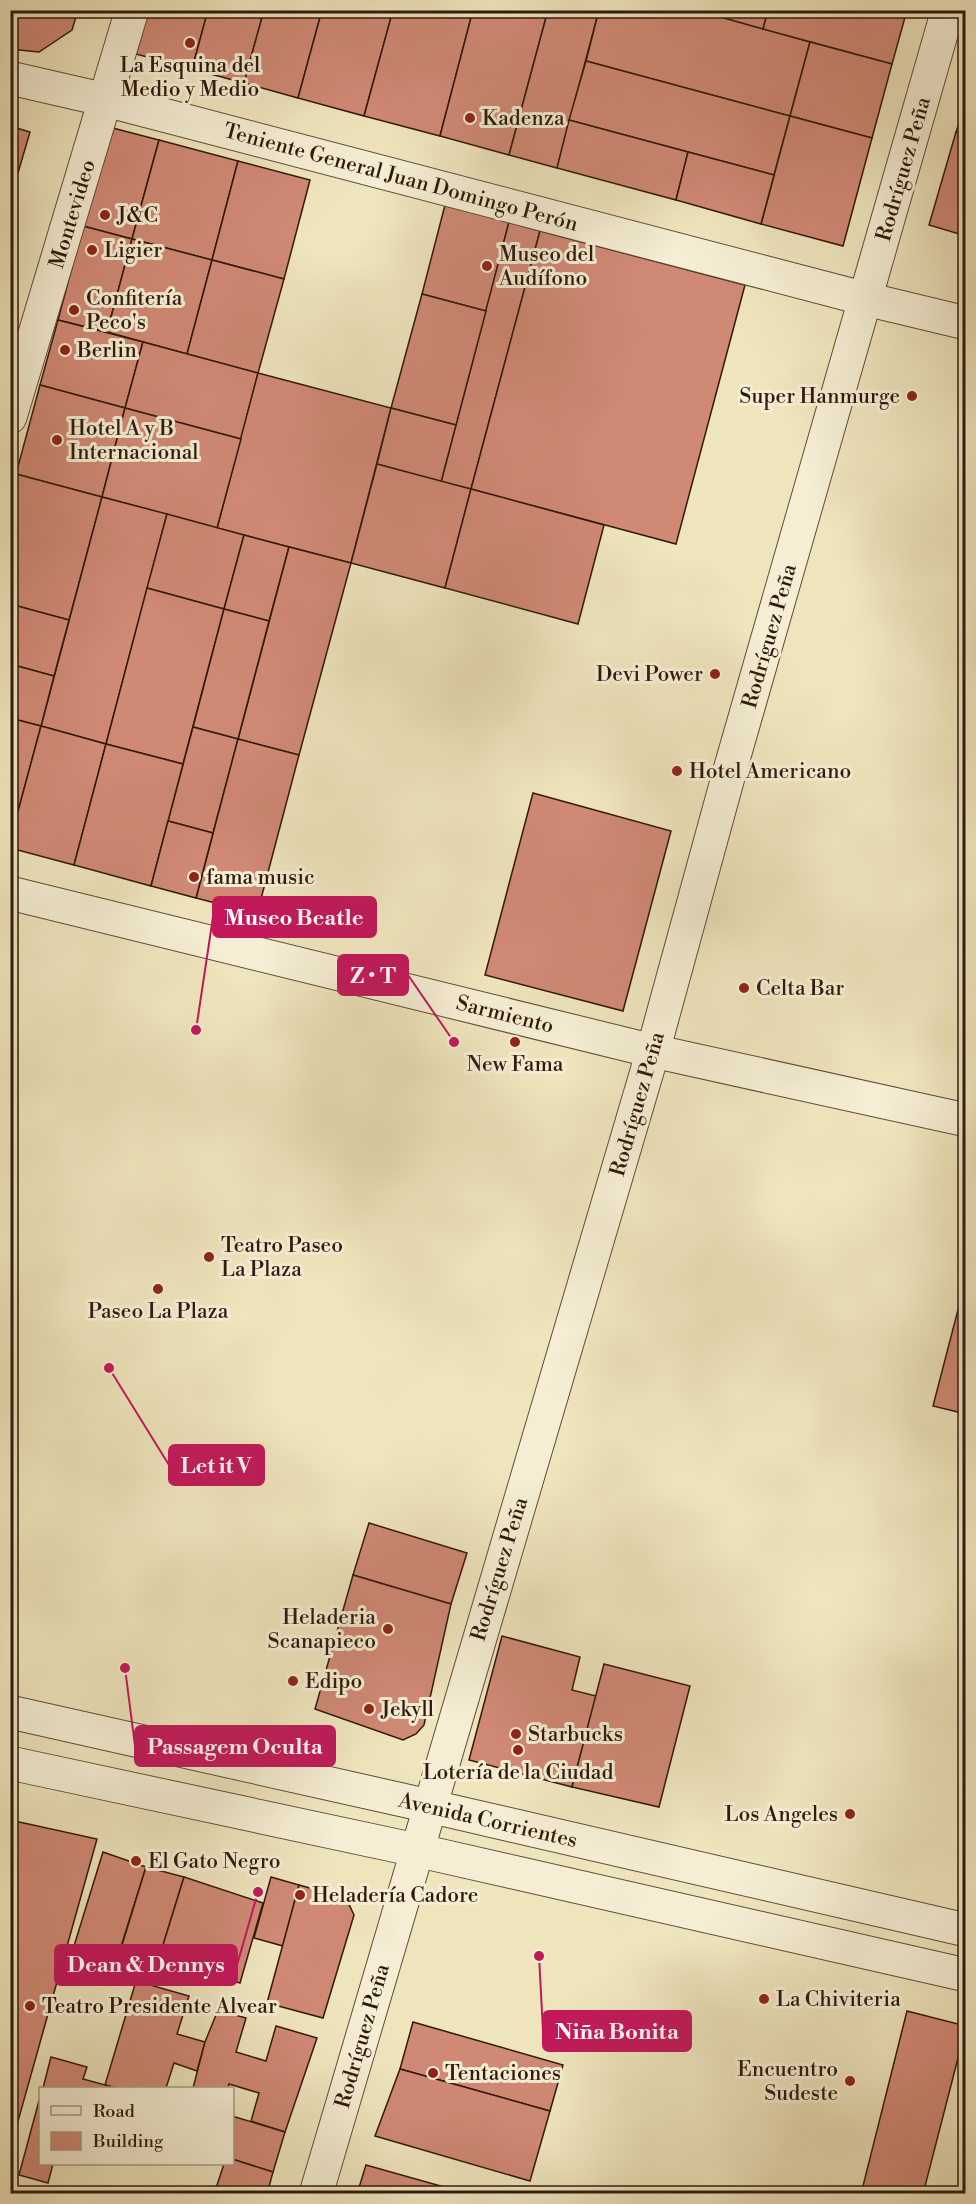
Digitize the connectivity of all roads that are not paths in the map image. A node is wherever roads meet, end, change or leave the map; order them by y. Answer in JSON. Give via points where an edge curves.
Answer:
{"nodes":[{"id":1,"x":132,"y":10,"type":"edge"},
{"id":2,"x":948,"y":10,"type":"edge"},
{"id":3,"x":10,"y":78,"type":"edge"},
{"id":4,"x":106,"y":100,"type":"junction"},
{"id":5,"x":866,"y":299,"type":"junction"},
{"id":6,"x":966,"y":323,"type":"edge"},
{"id":7,"x":10,"y":417,"type":"edge"},
{"id":8,"x":10,"y":893,"type":"edge"},
{"id":9,"x":653,"y":1051,"type":"junction"},
{"id":10,"x":966,"y":1120,"type":"edge"},
{"id":11,"x":10,"y":1712,"type":"edge"},
{"id":12,"x":10,"y":1763,"type":"edge"},
{"id":13,"x":429,"y":1806,"type":"junction"},
{"id":14,"x":416,"y":1850,"type":"junction"},
{"id":15,"x":966,"y":1930,"type":"edge"},
{"id":16,"x":966,"y":1975,"type":"edge"},
{"id":17,"x":316,"y":2193,"type":"edge"}],
"edges":[{"from":1,"to":4,"type":"street","name":"Montevideo"},
{"from":2,"to":5,"type":"street","name":"Rodríguez Peña"},
{"from":3,"to":4,"type":"street","name":"Teniente General Juan Domingo Perón"},
{"from":4,"to":5,"type":"street","name":"Teniente General Juan Domingo Perón"},
{"from":4,"to":7,"type":"street","name":"Montevideo"},
{"from":5,"to":6,"type":"street","name":"Teniente General Juan Domingo Perón"},
{"from":5,"to":9,"type":"street","name":"Rodríguez Peña"},
{"from":8,"to":9,"type":"street","name":"Sarmiento"},
{"from":9,"to":10,"type":"street","name":"Sarmiento"},
{"from":9,"to":13,"type":"street","name":"Rodríguez Peña"},
{"from":11,"to":13,"type":"street","name":"Avenida Corrientes"},
{"from":12,"to":14,"type":"street"},
{"from":13,"to":14,"type":"street","name":"Rodríguez Peña"},
{"from":13,"to":15,"type":"street","name":"Avenida Corrientes"},
{"from":14,"to":16,"type":"street"},
{"from":14,"to":17,"type":"street","name":"Rodríguez Peña"}]}
